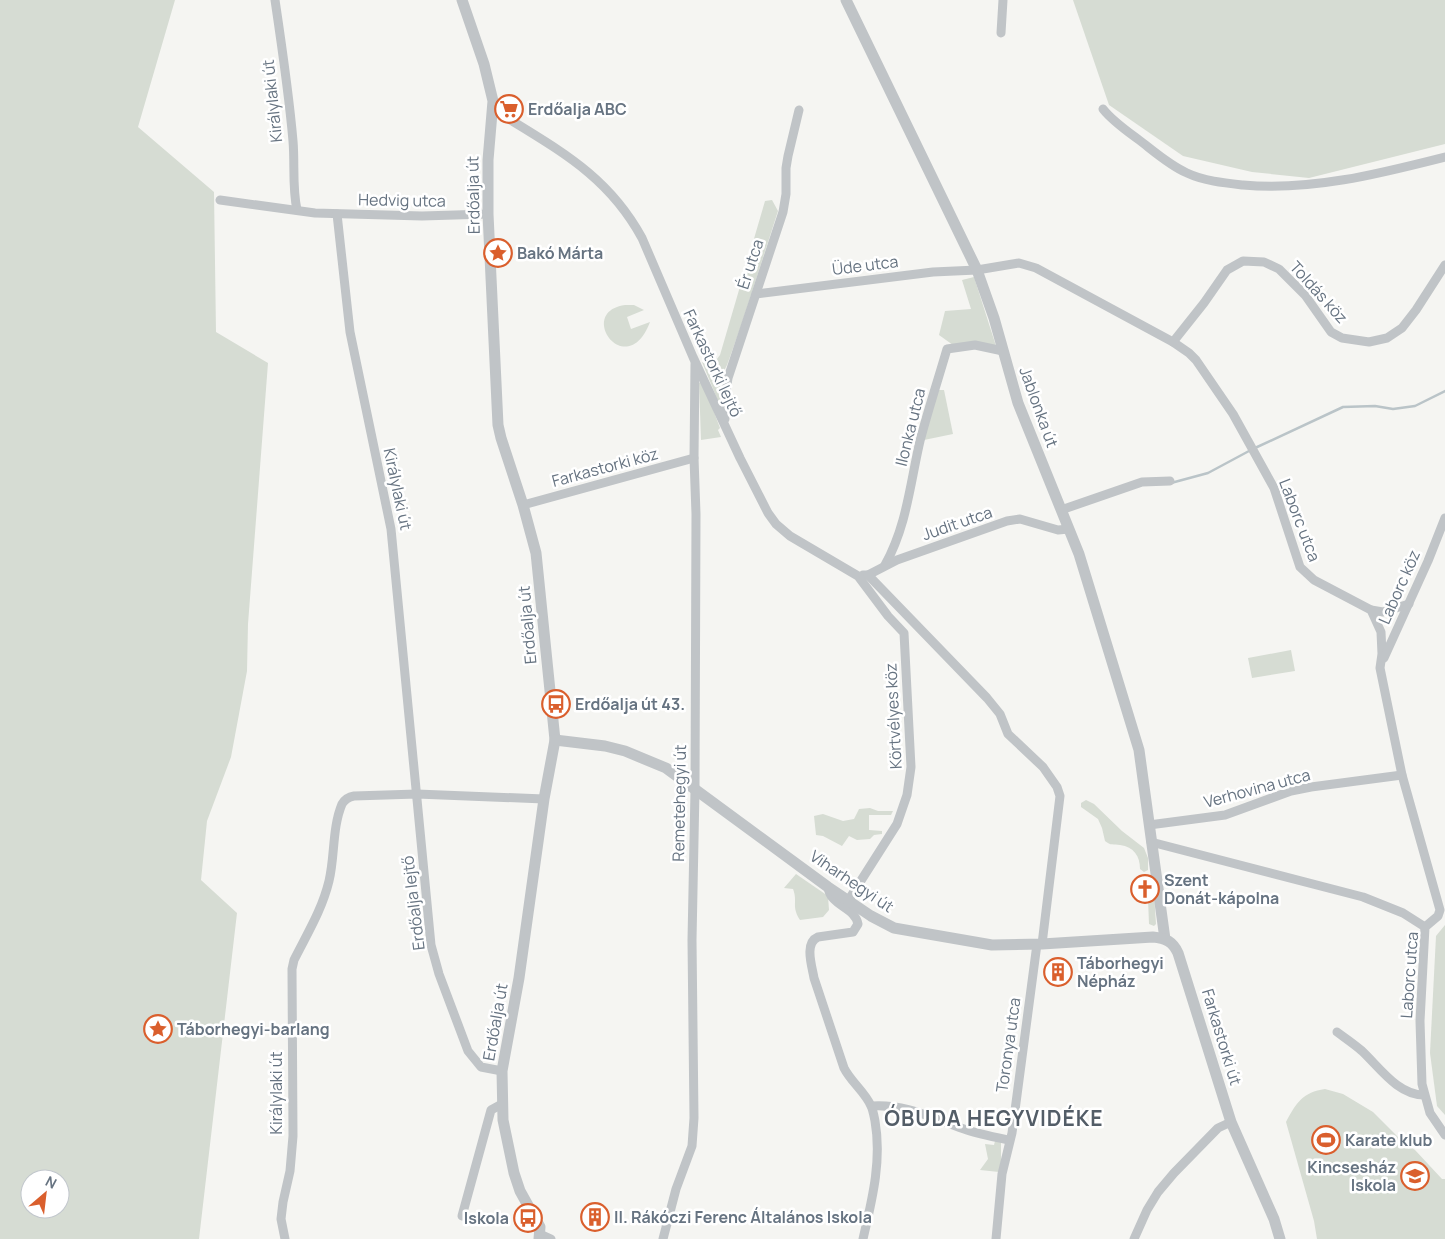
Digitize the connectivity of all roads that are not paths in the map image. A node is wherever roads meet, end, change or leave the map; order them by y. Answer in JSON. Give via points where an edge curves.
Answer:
{"nodes":[{"id":1,"x":275,"y":0,"type":"edge"},
{"id":2,"x":462,"y":0,"type":"edge"},
{"id":3,"x":846,"y":0,"type":"edge"},
{"id":4,"x":1003,"y":0,"type":"edge"},
{"id":5,"x":1001,"y":33,"type":"dead end"},
{"id":6,"x":493,"y":109,"type":"junction"},
{"id":7,"x":1103,"y":109,"type":"dead end"},
{"id":8,"x":800,"y":110,"type":"dead end"},
{"id":9,"x":1445,"y":157,"type":"edge"},
{"id":10,"x":220,"y":200,"type":"dead end"},
{"id":11,"x":297,"y":210,"type":"junction"},
{"id":12,"x":337,"y":214,"type":"junction"},
{"id":13,"x":488,"y":214,"type":"junction"},
{"id":14,"x":1445,"y":265,"type":"edge"},
{"id":15,"x":977,"y":270,"type":"junction"},
{"id":16,"x":756,"y":294,"type":"junction"},
{"id":17,"x":1173,"y":342,"type":"junction"},
{"id":18,"x":1003,"y":351,"type":"junction"},
{"id":19,"x":696,"y":362,"type":"junction"},
{"id":20,"x":726,"y":425,"type":"junction"},
{"id":21,"x":694,"y":458,"type":"junction"},
{"id":22,"x":1170,"y":481,"type":"dead end"},
{"id":23,"x":524,"y":505,"type":"junction"},
{"id":24,"x":1061,"y":510,"type":"junction"},
{"id":25,"x":1445,"y":518,"type":"edge"},
{"id":26,"x":1069,"y":529,"type":"junction"},
{"id":27,"x":885,"y":565,"type":"junction"},
{"id":28,"x":868,"y":575,"type":"junction"},
{"id":29,"x":858,"y":576,"type":"junction"},
{"id":30,"x":1409,"y":604,"type":"junction"},
{"id":31,"x":1371,"y":610,"type":"junction"},
{"id":32,"x":904,"y":633,"type":"joint"},
{"id":33,"x":1380,"y":668,"type":"junction"},
{"id":34,"x":554,"y":740,"type":"junction"},
{"id":35,"x":415,"y":772,"type":"junction"},
{"id":36,"x":1402,"y":775,"type":"junction"},
{"id":37,"x":696,"y":790,"type":"junction"},
{"id":38,"x":399,"y":794,"type":"junction"},
{"id":39,"x":417,"y":794,"type":"junction"},
{"id":40,"x":544,"y":799,"type":"junction"},
{"id":41,"x":1149,"y":825,"type":"junction"},
{"id":42,"x":1151,"y":842,"type":"junction"},
{"id":43,"x":828,"y":887,"type":"junction"},
{"id":44,"x":848,"y":901,"type":"junction"},
{"id":45,"x":1442,"y":910,"type":"edge"},
{"id":46,"x":1425,"y":927,"type":"junction"},
{"id":47,"x":1165,"y":939,"type":"junction"},
{"id":48,"x":1040,"y":944,"type":"junction"},
{"id":49,"x":1337,"y":1032,"type":"dead end"},
{"id":50,"x":502,"y":1071,"type":"junction"},
{"id":51,"x":1424,"y":1095,"type":"junction"},
{"id":52,"x":502,"y":1104,"type":"junction"},
{"id":53,"x":872,"y":1106,"type":"junction"},
{"id":54,"x":1231,"y":1122,"type":"junction"},
{"id":55,"x":1445,"y":1135,"type":"edge"},
{"id":56,"x":1009,"y":1140,"type":"junction"},
{"id":57,"x":462,"y":1216,"type":"dead end"},
{"id":58,"x":543,"y":1238,"type":"edge"},
{"id":59,"x":285,"y":1239,"type":"edge"},
{"id":60,"x":663,"y":1239,"type":"edge"},
{"id":61,"x":863,"y":1239,"type":"edge"},
{"id":62,"x":996,"y":1239,"type":"edge"},
{"id":63,"x":1134,"y":1239,"type":"edge"},
{"id":64,"x":1280,"y":1239,"type":"edge"}],
"edges":[{"from":1,"to":11,"type":"street","name":"Királylaki út","via":[[290,105]]},
{"from":2,"to":6,"type":"street","name":"Erdőalja út","via":[[488,77]]},
{"from":3,"to":15,"type":"street","name":"Jablonka út"},
{"from":4,"to":5,"type":"street"},
{"from":6,"to":13,"type":"street","name":"Erdőalja út","via":[[488,160]]},
{"from":6,"to":19,"type":"street","name":"Farkastorki lejtő","via":[[582,167],[615,197],[642,238]]},
{"from":7,"to":9,"type":"street","via":[[1176,168],[1231,184],[1317,184],[1362,178]]},
{"from":8,"to":16,"type":"street","name":"Ér utca","via":[[788,156],[783,212]]},
{"from":10,"to":11,"type":"street"},
{"from":11,"to":12,"type":"street","name":"Hedvig utca"},
{"from":12,"to":13,"type":"street","name":"Hedvig utca"},
{"from":12,"to":35,"type":"street","name":"Királylaki út","via":[[350,332],[391,529]]},
{"from":13,"to":23,"type":"street","name":"Erdőalja út","via":[[498,425]]},
{"from":14,"to":17,"type":"street","name":"Toldás köz","via":[[1402,328],[1387,338],[1368,342],[1342,338],[1331,332],[1305,295],[1279,269],[1264,262],[1243,261],[1227,270]]},
{"from":15,"to":16,"type":"street","name":"Üde utca","via":[[933,272]]},
{"from":15,"to":17,"type":"street","name":"Laborc utca","via":[[1019,263],[1036,268]]},
{"from":15,"to":18,"type":"street","name":"Jablonka út"},
{"from":16,"to":20,"type":"street","name":"Ér utca","via":[[728,378],[724,404]]},
{"from":17,"to":31,"type":"street","name":"Laborc utca","via":[[1196,360],[1234,414],[1274,488],[1300,567],[1314,580]]},
{"from":18,"to":24,"type":"street","name":"Jablonka út","via":[[1018,403]]},
{"from":18,"to":27,"type":"street","name":"Ilonka utca","via":[[975,345],[947,349],[921,438],[907,510]]},
{"from":19,"to":20,"type":"street","name":"Farkastorki lejtő"},
{"from":19,"to":21,"type":"street","name":"Remetehegyi út"},
{"from":20,"to":29,"type":"street","name":"Farkastorki lejtő","via":[[761,500],[776,524],[790,536]]},
{"from":21,"to":23,"type":"street","name":"Farkastorki köz"},
{"from":21,"to":37,"type":"street","name":"Remetehegyi út"},
{"from":22,"to":24,"type":"street","via":[[1142,482]]},
{"from":23,"to":34,"type":"street","name":"Erdőalja út","via":[[538,563]]},
{"from":24,"to":26,"type":"street","name":"Jablonka út"},
{"from":25,"to":30,"type":"street","name":"Laborc köz"},
{"from":26,"to":27,"type":"street","name":"Judit utca","via":[[1058,530],[1020,519],[1007,521]]},
{"from":26,"to":41,"type":"street","name":"Jablonka út","via":[[1139,750]]},
{"from":27,"to":28,"type":"street","name":"Judit utca"},
{"from":28,"to":29,"type":"street","name":"Judit utca"},
{"from":28,"to":48,"type":"street","name":"Toronya utca","via":[[987,698],[1000,714],[1008,734],[1042,767],[1057,787],[1060,804]]},
{"from":29,"to":32,"type":"street","name":"Farkastorki lejtő"},
{"from":30,"to":31,"type":"street","via":[[1383,612]]},
{"from":30,"to":33,"type":"street","name":"Laborc köz"},
{"from":31,"to":33,"type":"street","name":"Laborc utca","via":[[1382,632]]},
{"from":32,"to":44,"type":"street","name":"Körtvélyes köz","via":[[911,767],[907,795],[897,824]]},
{"from":33,"to":36,"type":"street","name":"Laborc utca"},
{"from":34,"to":37,"type":"street","name":"Viharhegyi út","via":[[625,751],[666,768]]},
{"from":34,"to":40,"type":"street","name":"Erdőalja út"},
{"from":35,"to":38,"type":"street","via":[[411,786]]},
{"from":35,"to":39,"type":"street","name":"Királylaki út"},
{"from":36,"to":41,"type":"street","name":"Verhovina utca","via":[[1311,787],[1225,815]]},
{"from":36,"to":45,"type":"street","name":"Laborc utca"},
{"from":37,"to":43,"type":"street","name":"Viharhegyi út"},
{"from":37,"to":60,"type":"street","name":"Remetehegyi út","via":[[692,1146]]},
{"from":38,"to":39,"type":"street","name":"Királylaki út"},
{"from":38,"to":59,"type":"street","name":"Királylaki út","via":[[349,797],[343,802],[321,906],[294,960],[293,1136],[283,1202]]},
{"from":39,"to":40,"type":"street"},
{"from":39,"to":50,"type":"street","name":"Erdőalja lejtő","via":[[428,922],[439,974],[468,1051],[481,1067]]},
{"from":40,"to":50,"type":"street","name":"Erdőalja út","via":[[520,978]]},
{"from":41,"to":42,"type":"street","name":"Jablonka út"},
{"from":42,"to":46,"type":"street","via":[[1363,897],[1403,913]]},
{"from":42,"to":47,"type":"street","name":"Farkastorki út"},
{"from":43,"to":44,"type":"street","name":"Viharhegyi út"},
{"from":43,"to":53,"type":"street","via":[[832,898],[854,916],[858,924],[853,932],[813,939],[810,943],[814,978],[844,1068]]},
{"from":44,"to":48,"type":"street","name":"Viharhegyi út","via":[[894,928],[992,945]]},
{"from":45,"to":46,"type":"street","name":"Laborc utca"},
{"from":46,"to":51,"type":"street","name":"Laborc utca","via":[[1420,1021]]},
{"from":47,"to":48,"type":"street","name":"Viharhegyi út"},
{"from":47,"to":54,"type":"street","name":"Farkastorki út","via":[[1174,945],[1178,953]]},
{"from":48,"to":56,"type":"street","name":"Toronya utca"},
{"from":49,"to":51,"type":"street","via":[[1406,1091]]},
{"from":50,"to":52,"type":"street","name":"Erdőalja út"},
{"from":51,"to":55,"type":"street","name":"Laborc utca","via":[[1430,1113]]},
{"from":52,"to":57,"type":"street","via":[[491,1110]]},
{"from":52,"to":58,"type":"street","name":"Erdőalja út","via":[[514,1173]]},
{"from":53,"to":56,"type":"street","via":[[916,1110],[962,1129]]},
{"from":53,"to":61,"type":"street","via":[[877,1136],[876,1180]]},
{"from":54,"to":63,"type":"street","via":[[1218,1128],[1158,1192]]},
{"from":54,"to":64,"type":"street","name":"Farkastorki út"},
{"from":56,"to":62,"type":"street","name":"Toronya utca","via":[[1002,1174]]}]}
